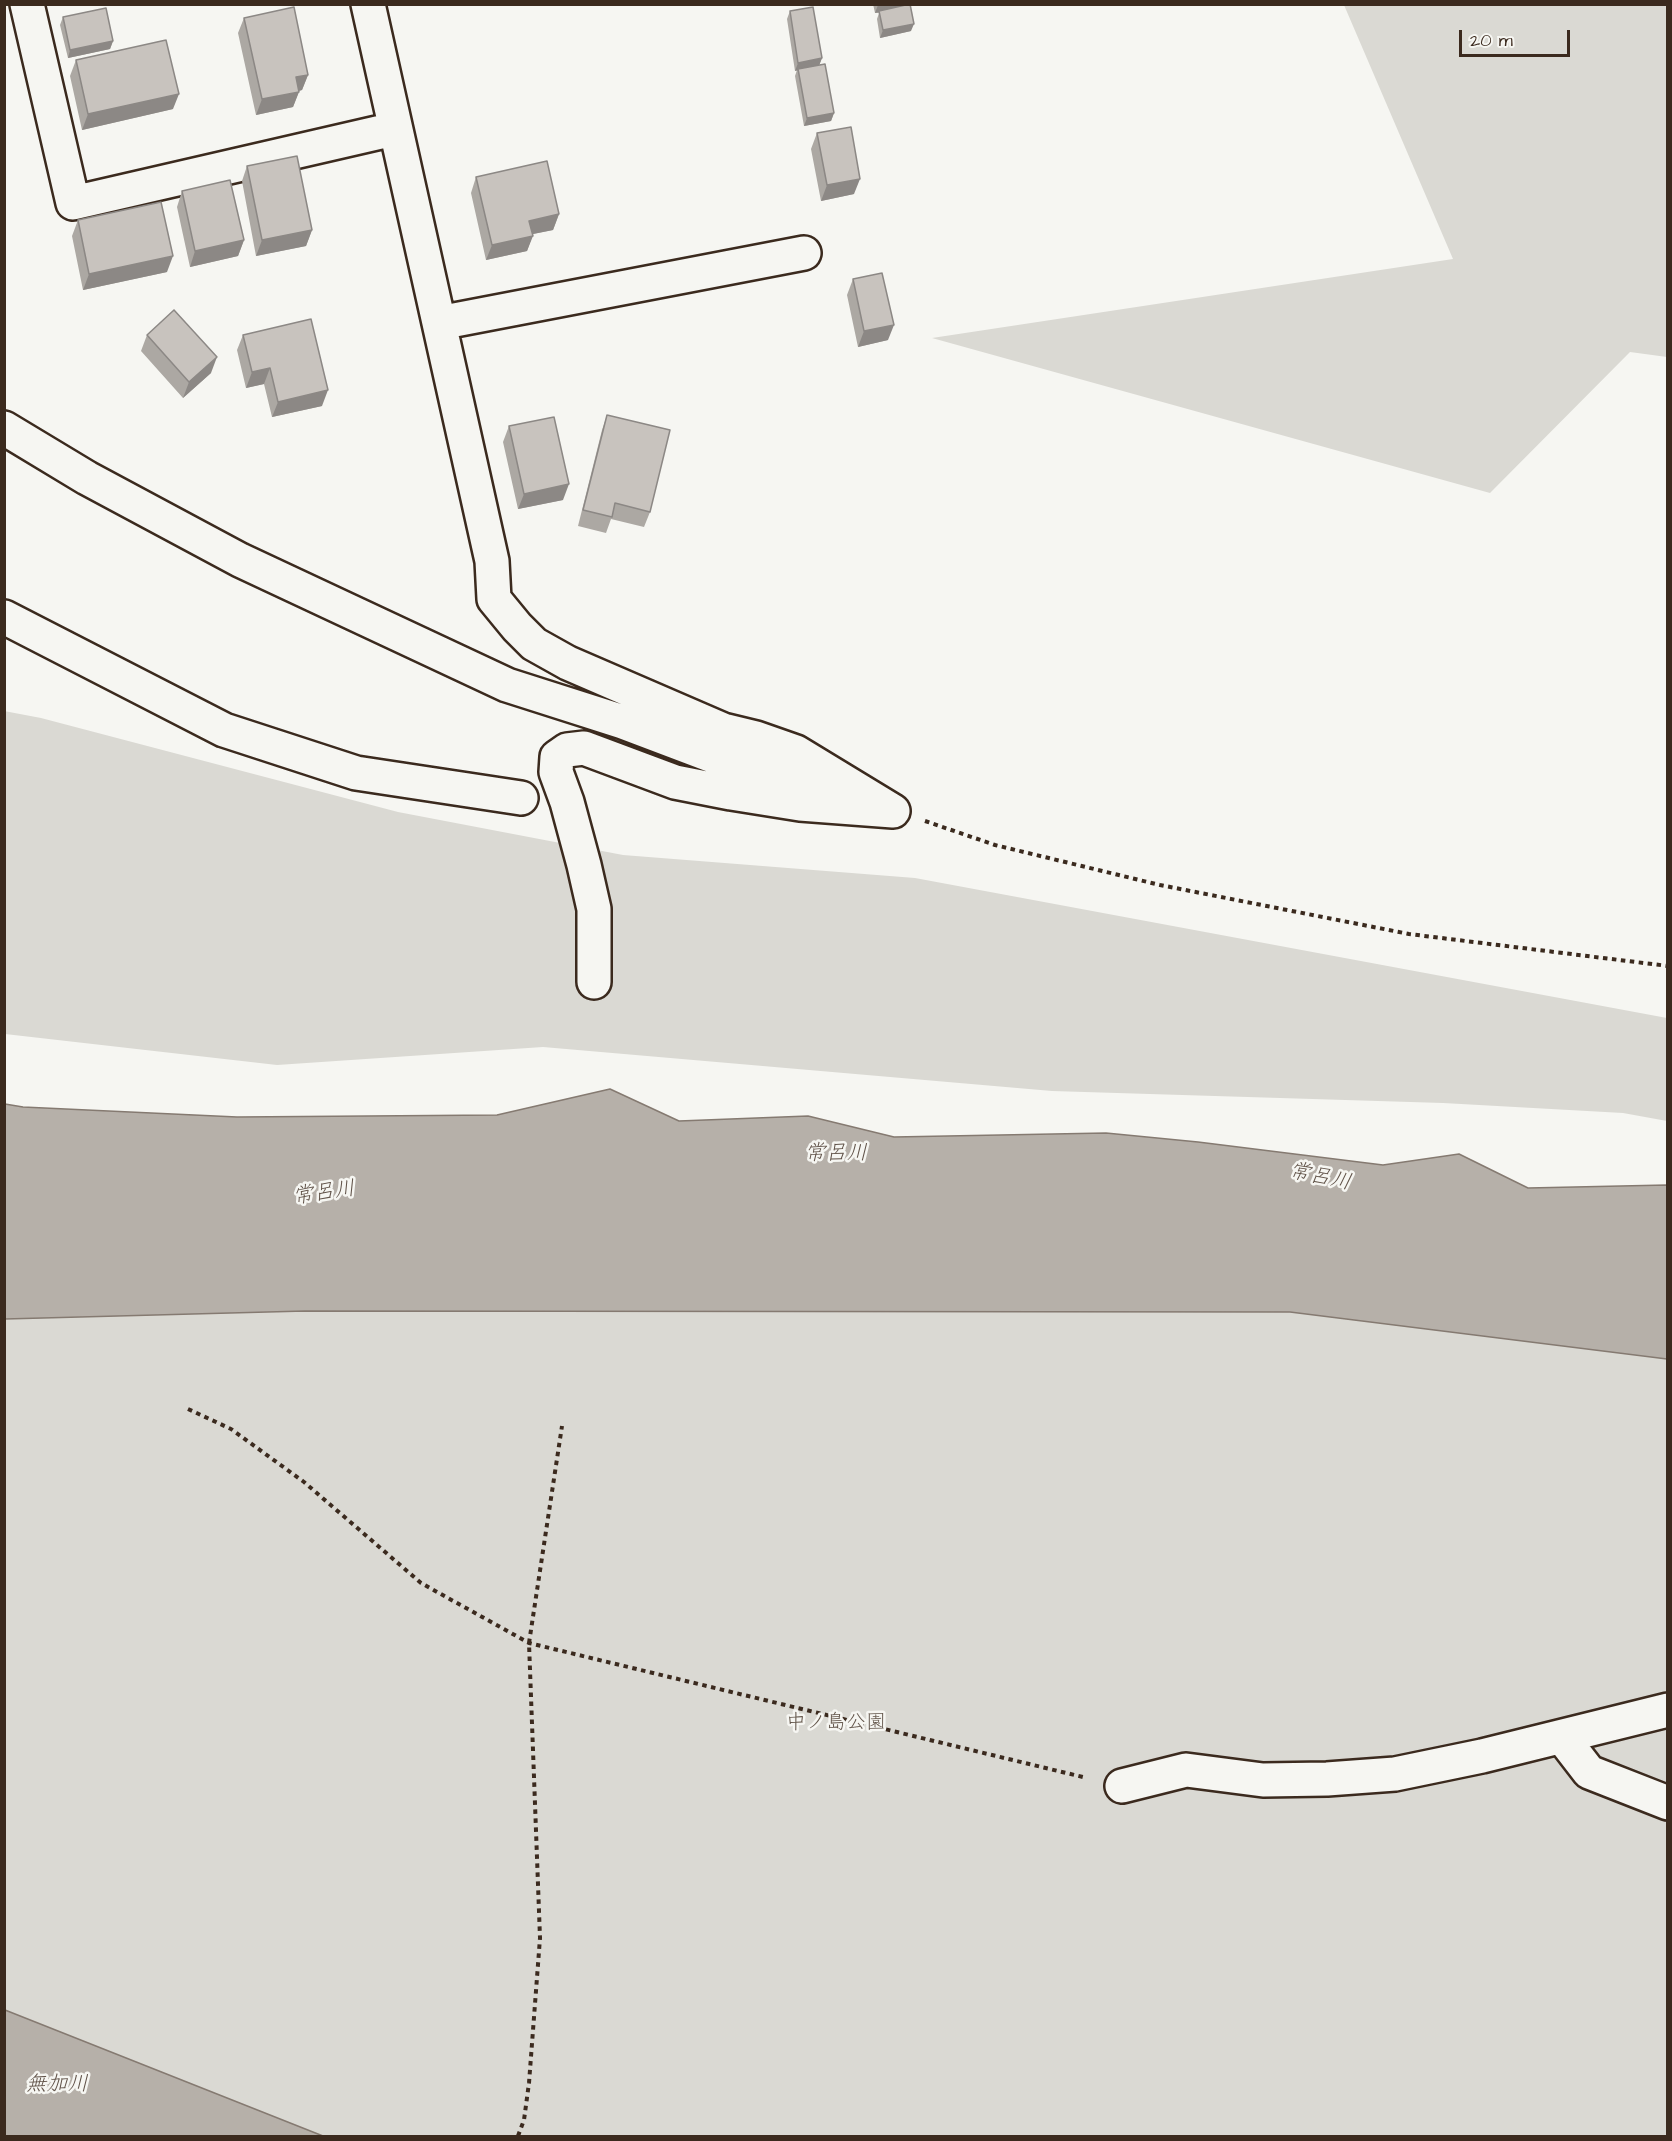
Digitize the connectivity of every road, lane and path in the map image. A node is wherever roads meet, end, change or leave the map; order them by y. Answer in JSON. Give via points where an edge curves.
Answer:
{"nodes":[{"id":1,"x":27,"y":4,"type":"edge"},
{"id":2,"x":368,"y":4,"type":"edge"},
{"id":3,"x":394,"y":129,"type":"junction"},
{"id":4,"x":804,"y":253,"type":"dead end"},
{"id":5,"x":439,"y":322,"type":"junction"},
{"id":6,"x":4,"y":428,"type":"edge"},
{"id":7,"x":4,"y":617,"type":"edge"},
{"id":8,"x":521,"y":798,"type":"dead end"},
{"id":9,"x":893,"y":811,"type":"junction"},
{"id":10,"x":1668,"y":966,"type":"edge"},
{"id":11,"x":594,"y":982,"type":"dead end"},
{"id":12,"x":188,"y":1409,"type":"dead end"},
{"id":13,"x":562,"y":1426,"type":"dead end"},
{"id":14,"x":529,"y":1643,"type":"junction"},
{"id":15,"x":1668,"y":1710,"type":"edge"},
{"id":16,"x":1562,"y":1737,"type":"junction"},
{"id":17,"x":1122,"y":1786,"type":"joint"},
{"id":18,"x":1668,"y":1803,"type":"edge"},
{"id":19,"x":518,"y":2136,"type":"edge"}],
"edges":[{"from":1,"to":3,"type":"street","via":[[73,202]]},
{"from":2,"to":3,"type":"street"},
{"from":3,"to":5,"type":"street"},
{"from":4,"to":5,"type":"street"},
{"from":5,"to":9,"type":"street","via":[[492,561],[494,599],[517,627],[534,644],[568,663],[723,730],[796,752]]},
{"from":6,"to":9,"type":"street","via":[[87,478],[240,560],[507,685],[742,766]]},
{"from":7,"to":8,"type":"street","via":[[224,730],[356,773]]},
{"from":9,"to":10,"type":"path","via":[[995,845],[1160,885],[1409,934]]},
{"from":9,"to":11,"type":"street","via":[[800,804],[732,793],[675,782],[584,747],[567,750],[557,757],[556,772],[585,865],[594,909]]},
{"from":12,"to":14,"type":"path","via":[[231,1429],[304,1482],[421,1583]]},
{"from":13,"to":14,"type":"path"},
{"from":14,"to":17,"type":"path"},
{"from":14,"to":19,"type":"path","via":[[540,1938],[529,2083]]},
{"from":15,"to":16,"type":"street"},
{"from":16,"to":17,"type":"street","via":[[1395,1773],[1263,1780],[1186,1770]]},
{"from":16,"to":18,"type":"street","via":[[1589,1772]]}]}
